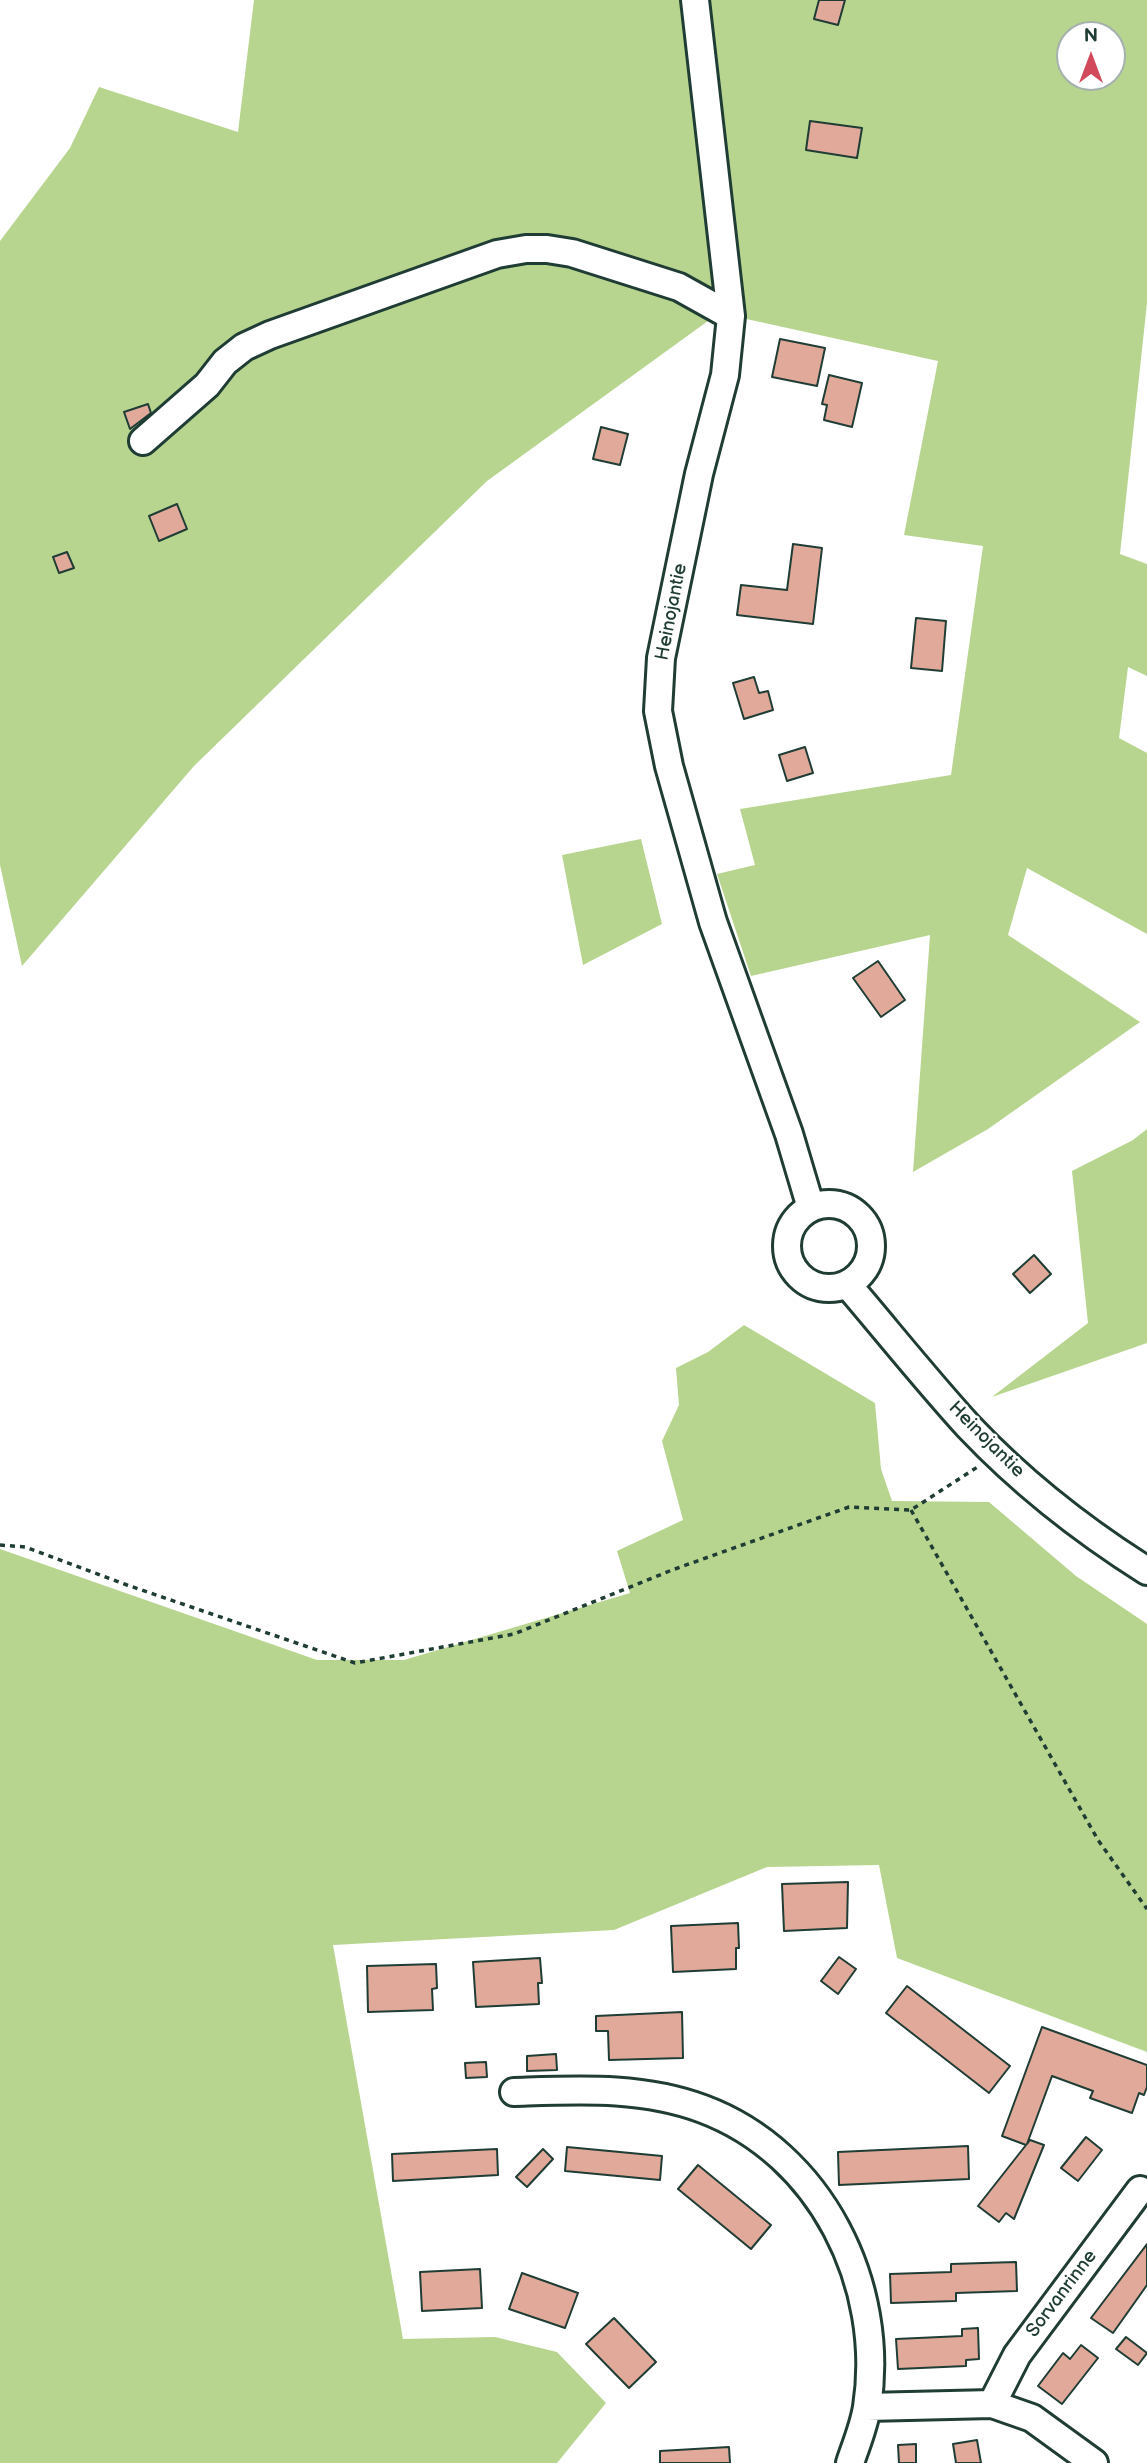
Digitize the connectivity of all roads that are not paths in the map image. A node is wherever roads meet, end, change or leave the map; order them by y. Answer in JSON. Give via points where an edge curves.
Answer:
{"nodes":[{"id":1,"x":695,"y":0,"type":"edge"},
{"id":2,"x":731,"y":316,"type":"junction"},
{"id":3,"x":143,"y":441,"type":"dead end"},
{"id":4,"x":811,"y":1208,"type":"junction"},
{"id":5,"x":848,"y":1284,"type":"junction"},
{"id":6,"x":1147,"y":1571,"type":"edge"},
{"id":7,"x":514,"y":2092,"type":"dead end"},
{"id":8,"x":1140,"y":2190,"type":"dead end"},
{"id":9,"x":992,"y":2404,"type":"junction"},
{"id":10,"x":867,"y":2407,"type":"junction"},
{"id":11,"x":850,"y":2463,"type":"edge"},
{"id":12,"x":1094,"y":2463,"type":"edge"}],
"edges":[{"from":1,"to":2,"type":"street","name":"Heinojantie"},
{"from":2,"to":3,"type":"street","via":[[679,288],[572,253],[526,249],[497,254],[244,347]]},
{"from":2,"to":4,"type":"street","name":"Heinojantie","via":[[725,374],[661,658],[658,711],[713,922]]},
{"from":4,"to":5,"type":"street","via":[[837,1205],[861,1218],[869,1230],[871,1257],[865,1270]]},
{"from":4,"to":5,"type":"street","via":[[791,1227],[787,1254],[792,1268],[814,1286],[828,1289]]},
{"from":5,"to":6,"type":"street","name":"Heinojantie","via":[[997,1454],[1103,1544]]},
{"from":7,"to":10,"type":"street","via":[[619,2090],[667,2098],[733,2121],[767,2144],[800,2175],[825,2209],[856,2271],[868,2326]]},
{"from":8,"to":9,"type":"street","name":"Sorvanrinne","via":[[1017,2355]]},
{"from":9,"to":10,"type":"street"},
{"from":9,"to":12,"type":"street","via":[[1032,2418]]},
{"from":10,"to":11,"type":"street"}]}
